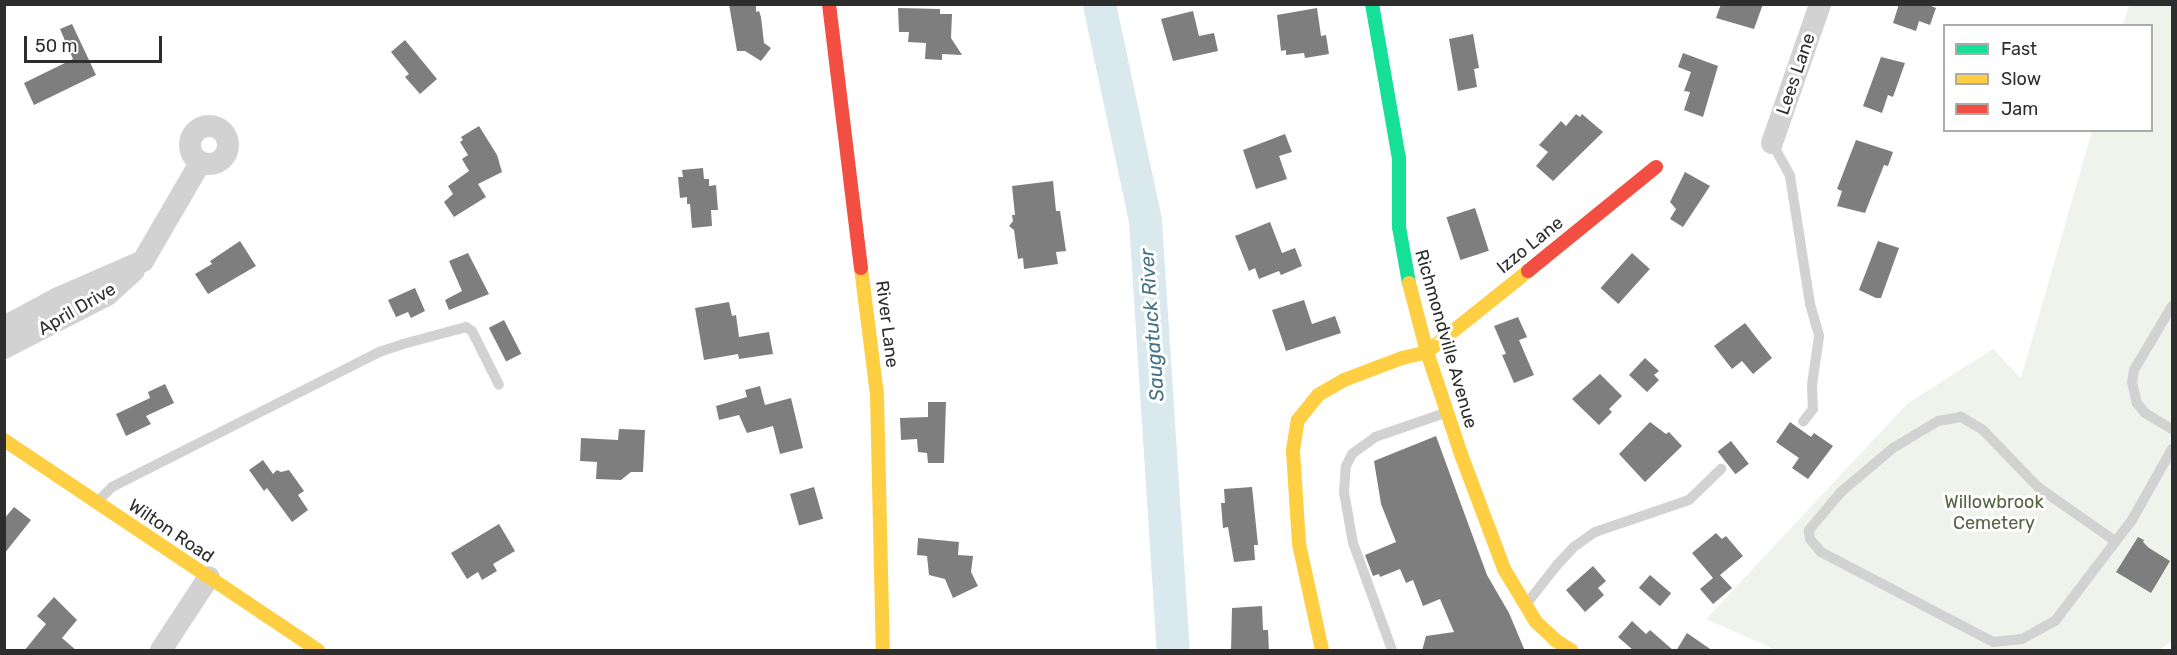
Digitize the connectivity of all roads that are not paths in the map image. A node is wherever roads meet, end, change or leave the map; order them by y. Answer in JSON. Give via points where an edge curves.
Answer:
{"nodes":[{"id":1,"x":829,"y":4,"type":"edge"},
{"id":2,"x":1372,"y":4,"type":"edge"},
{"id":3,"x":1820,"y":4,"type":"edge"},
{"id":4,"x":1772,"y":143,"type":"joint"},
{"id":5,"x":200,"y":163,"type":"dead end"},
{"id":6,"x":1656,"y":166,"type":"dead end"},
{"id":7,"x":143,"y":261,"type":"junction"},
{"id":8,"x":2172,"y":306,"type":"edge"},
{"id":9,"x":4,"y":327,"type":"edge"},
{"id":10,"x":4,"y":348,"type":"edge"},
{"id":11,"x":1428,"y":352,"type":"junction"},
{"id":12,"x":499,"y":385,"type":"dead end"},
{"id":13,"x":1447,"y":413,"type":"junction"},
{"id":14,"x":1803,"y":422,"type":"dead end"},
{"id":15,"x":2172,"y":429,"type":"edge"},
{"id":16,"x":4,"y":440,"type":"edge"},
{"id":17,"x":2172,"y":449,"type":"edge"},
{"id":18,"x":1721,"y":469,"type":"dead end"},
{"id":19,"x":97,"y":502,"type":"junction"},
{"id":20,"x":2115,"y":541,"type":"junction"},
{"id":21,"x":209,"y":577,"type":"junction"},
{"id":22,"x":1524,"y":607,"type":"junction"},
{"id":23,"x":161,"y":651,"type":"edge"},
{"id":24,"x":318,"y":651,"type":"edge"},
{"id":25,"x":883,"y":651,"type":"edge"},
{"id":26,"x":1322,"y":651,"type":"edge"},
{"id":27,"x":1392,"y":651,"type":"edge"},
{"id":28,"x":1571,"y":651,"type":"edge"}],
"edges":[{"from":1,"to":25,"type":"street","name":"River Lane","via":[[877,395]]},
{"from":2,"to":11,"type":"street","name":"Richmondville Avenue","via":[[1399,158],[1402,254]]},
{"from":3,"to":4,"type":"street","name":"Lees Lane"},
{"from":4,"to":14,"type":"lane","via":[[1790,176],[1810,304],[1819,336],[1813,409]]},
{"from":5,"to":7,"type":"street","name":"April Drive"},
{"from":6,"to":11,"type":"street","name":"Izzo Lane"},
{"from":7,"to":9,"type":"street","name":"April Drive","via":[[66,294]]},
{"from":7,"to":10,"type":"street","name":"April Drive","via":[[107,295]]},
{"from":8,"to":15,"type":"lane","via":[[2134,370],[2132,382],[2145,412]]},
{"from":11,"to":13,"type":"street","name":"Richmondville Avenue"},
{"from":11,"to":26,"type":"street","via":[[1402,358],[1335,385],[1318,394],[1298,420],[1293,450],[1299,544]]},
{"from":12,"to":19,"type":"lane","via":[[472,331],[466,327],[413,341],[379,352],[112,487]]},
{"from":13,"to":22,"type":"street","name":"Richmondville Avenue","via":[[1504,569]]},
{"from":13,"to":27,"type":"lane","via":[[1375,437],[1352,454],[1346,466],[1344,492],[1353,543]]},
{"from":16,"to":19,"type":"street","name":"Wilton Road"},
{"from":17,"to":20,"type":"lane","via":[[2132,520]]},
{"from":18,"to":22,"type":"lane","via":[[1689,500],[1594,532],[1557,565]]},
{"from":19,"to":21,"type":"street","name":"Wilton Road"},
{"from":20,"to":20,"type":"lane","via":[[2055,621],[2022,639],[1993,642],[1821,552],[1810,539],[1809,530],[1841,492],[1893,448],[1938,421],[1962,417],[1983,430],[2038,487]]},
{"from":21,"to":23,"type":"street"},
{"from":21,"to":24,"type":"street","name":"Wilton Road"},
{"from":22,"to":28,"type":"street","name":"Richmondville Avenue"}]}
